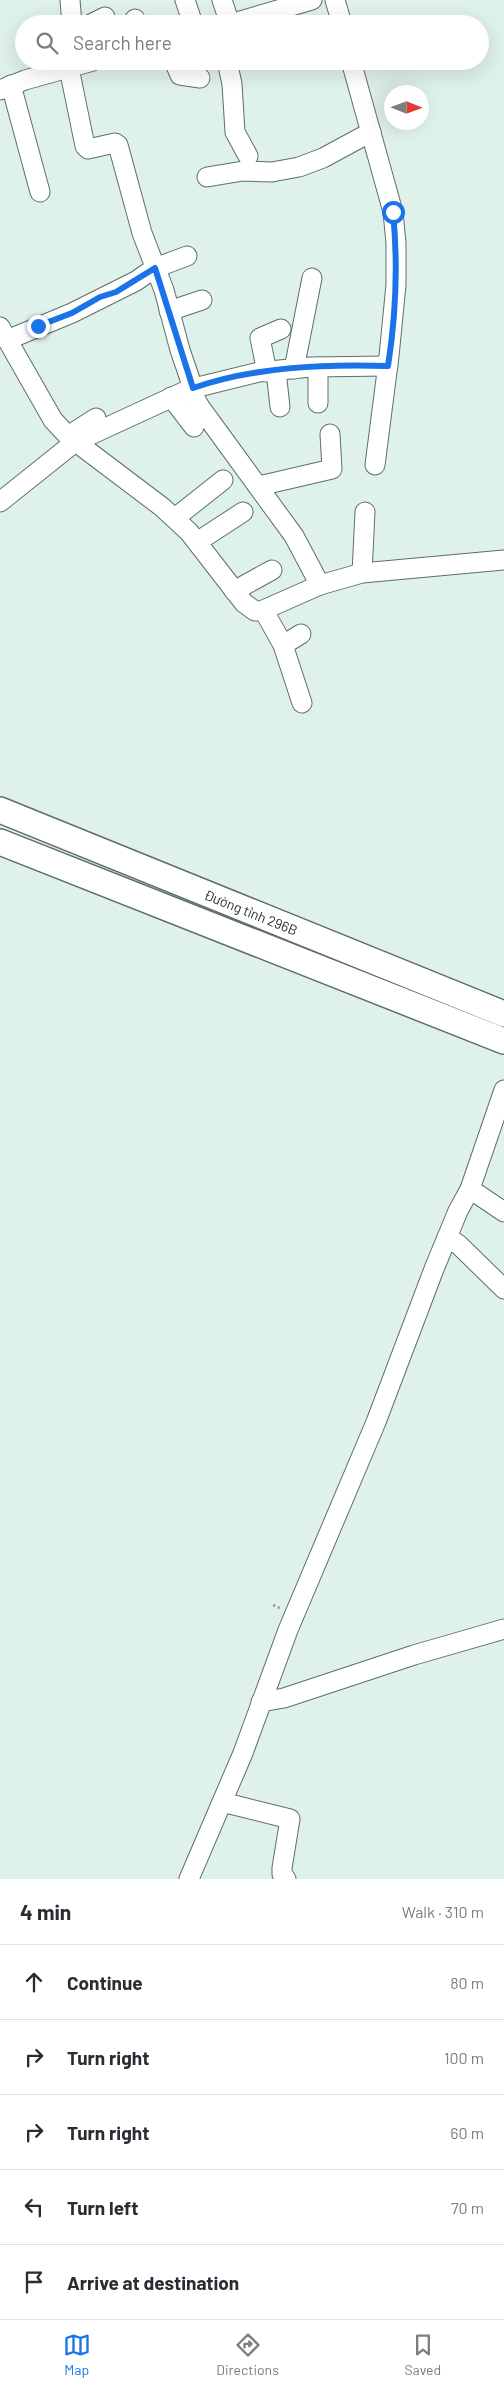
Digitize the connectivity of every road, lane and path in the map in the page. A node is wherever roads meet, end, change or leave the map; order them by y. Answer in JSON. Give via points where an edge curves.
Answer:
{"nodes":[{"id":1,"x":70,"y":0,"type":"edge"},
{"id":2,"x":185,"y":0,"type":"edge"},
{"id":3,"x":222,"y":0,"type":"edge"},
{"id":4,"x":312,"y":0,"type":"edge"},
{"id":5,"x":335,"y":0,"type":"edge"},
{"id":6,"x":272,"y":6,"type":"edge"},
{"id":7,"x":71,"y":15,"type":"edge"},
{"id":8,"x":190,"y":15,"type":"edge"},
{"id":9,"x":227,"y":15,"type":"edge"},
{"id":10,"x":251,"y":15,"type":"edge"},
{"id":11,"x":339,"y":15,"type":"edge"},
{"id":12,"x":60,"y":70,"type":"edge"},
{"id":13,"x":79,"y":70,"type":"edge"},
{"id":14,"x":176,"y":70,"type":"edge"},
{"id":15,"x":229,"y":70,"type":"edge"},
{"id":16,"x":354,"y":70,"type":"edge"},
{"id":17,"x":200,"y":78,"type":"dead end"},
{"id":18,"x":5,"y":88,"type":"edge"},
{"id":19,"x":371,"y":132,"type":"junction"},
{"id":20,"x":248,"y":156,"type":"dead end"},
{"id":21,"x":207,"y":177,"type":"dead end"},
{"id":22,"x":40,"y":192,"type":"dead end"},
{"id":23,"x":187,"y":256,"type":"dead end"},
{"id":24,"x":155,"y":268,"type":"junction"},
{"id":25,"x":312,"y":278,"type":"dead end"},
{"id":26,"x":202,"y":300,"type":"dead end"},
{"id":27,"x":169,"y":311,"type":"junction"},
{"id":28,"x":281,"y":329,"type":"dead end"},
{"id":29,"x":3,"y":334,"type":"edge"},
{"id":30,"x":388,"y":366,"type":"junction"},
{"id":31,"x":318,"y":367,"type":"junction"},
{"id":32,"x":279,"y":370,"type":"junction"},
{"id":33,"x":191,"y":389,"type":"junction"},
{"id":34,"x":171,"y":397,"type":"junction"},
{"id":35,"x":318,"y":403,"type":"dead end"},
{"id":36,"x":280,"y":407,"type":"dead end"},
{"id":37,"x":96,"y":418,"type":"dead end"},
{"id":38,"x":194,"y":427,"type":"dead end"},
{"id":39,"x":330,"y":434,"type":"dead end"},
{"id":40,"x":72,"y":439,"type":"junction"},
{"id":41,"x":375,"y":465,"type":"dead end"},
{"id":42,"x":223,"y":480,"type":"dead end"},
{"id":43,"x":259,"y":486,"type":"junction"},
{"id":44,"x":0,"y":502,"type":"edge"},
{"id":45,"x":243,"y":512,"type":"dead end"},
{"id":46,"x":365,"y":512,"type":"dead end"},
{"id":47,"x":175,"y":518,"type":"junction"},
{"id":48,"x":197,"y":542,"type":"junction"},
{"id":49,"x":504,"y":560,"type":"edge"},
{"id":50,"x":272,"y":570,"type":"dead end"},
{"id":51,"x":362,"y":573,"type":"junction"},
{"id":52,"x":320,"y":585,"type":"junction"},
{"id":53,"x":234,"y":591,"type":"junction"},
{"id":54,"x":264,"y":611,"type":"junction"},
{"id":55,"x":301,"y":634,"type":"dead end"},
{"id":56,"x":283,"y":645,"type":"junction"},
{"id":57,"x":302,"y":703,"type":"dead end"},
{"id":58,"x":0,"y":810,"type":"edge"},
{"id":59,"x":0,"y":842,"type":"edge"},
{"id":60,"x":504,"y":1014,"type":"edge"},
{"id":61,"x":504,"y":1041,"type":"edge"},
{"id":62,"x":504,"y":1090,"type":"edge"},
{"id":63,"x":470,"y":1189,"type":"junction"},
{"id":64,"x":504,"y":1212,"type":"edge"},
{"id":65,"x":447,"y":1237,"type":"junction"},
{"id":66,"x":504,"y":1289,"type":"edge"},
{"id":67,"x":504,"y":1629,"type":"edge"},
{"id":68,"x":261,"y":1702,"type":"junction"},
{"id":69,"x":222,"y":1802,"type":"junction"},
{"id":70,"x":189,"y":1879,"type":"edge"},
{"id":71,"x":286,"y":1879,"type":"edge"}],
"edges":[{"from":1,"to":7,"type":"street"},
{"from":2,"to":8,"type":"street"},
{"from":3,"to":9,"type":"street"},
{"from":4,"to":6,"type":"street"},
{"from":5,"to":11,"type":"street"},
{"from":6,"to":10,"type":"street"},
{"from":12,"to":18,"type":"street"},
{"from":13,"to":24,"type":"street","via":[[85,146],[88,149],[118,145]]},
{"from":14,"to":17,"type":"street","via":[[180,75]]},
{"from":15,"to":20,"type":"street","via":[[234,132]]},
{"from":16,"to":19,"type":"street"},
{"from":18,"to":22,"type":"street"},
{"from":19,"to":21,"type":"street","via":[[299,167]]},
{"from":19,"to":30,"type":"street","via":[[393,212],[396,243],[396,285]]},
{"from":23,"to":24,"type":"street"},
{"from":24,"to":27,"type":"street"},
{"from":24,"to":29,"type":"street","via":[[72,313]]},
{"from":25,"to":32,"type":"street"},
{"from":26,"to":27,"type":"street"},
{"from":27,"to":33,"type":"street"},
{"from":28,"to":32,"type":"street","via":[[260,338]]},
{"from":29,"to":40,"type":"street","via":[[53,420]]},
{"from":30,"to":31,"type":"street"},
{"from":30,"to":41,"type":"street"},
{"from":31,"to":32,"type":"street"},
{"from":31,"to":35,"type":"street"},
{"from":32,"to":33,"type":"street"},
{"from":32,"to":36,"type":"street"},
{"from":33,"to":34,"type":"street"},
{"from":33,"to":43,"type":"street","via":[[200,407]]},
{"from":34,"to":38,"type":"street"},
{"from":34,"to":40,"type":"street","via":[[134,416]]},
{"from":37,"to":40,"type":"street"},
{"from":39,"to":43,"type":"street","via":[[332,469]]},
{"from":40,"to":44,"type":"street"},
{"from":40,"to":47,"type":"street"},
{"from":42,"to":47,"type":"street"},
{"from":43,"to":52,"type":"street","via":[[294,536]]},
{"from":45,"to":48,"type":"street"},
{"from":46,"to":51,"type":"street"},
{"from":47,"to":48,"type":"street"},
{"from":48,"to":53,"type":"street"},
{"from":49,"to":51,"type":"street"},
{"from":50,"to":53,"type":"street"},
{"from":51,"to":52,"type":"street"},
{"from":52,"to":54,"type":"street"},
{"from":53,"to":54,"type":"street","via":[[255,611]]},
{"from":54,"to":56,"type":"street"},
{"from":55,"to":56,"type":"street"},
{"from":56,"to":57,"type":"street"},
{"from":58,"to":60,"type":"main road","name":"Đường tỉnh 296B"},
{"from":59,"to":61,"type":"main road","name":"Đường tỉnh 296B"},
{"from":62,"to":63,"type":"street"},
{"from":63,"to":64,"type":"street"},
{"from":63,"to":65,"type":"street"},
{"from":65,"to":66,"type":"street"},
{"from":65,"to":68,"type":"street","via":[[409,1329],[376,1422]]},
{"from":67,"to":68,"type":"street","via":[[284,1698]]},
{"from":68,"to":69,"type":"street"},
{"from":69,"to":70,"type":"street"},
{"from":69,"to":71,"type":"street","via":[[290,1819],[282,1868]]}]}
